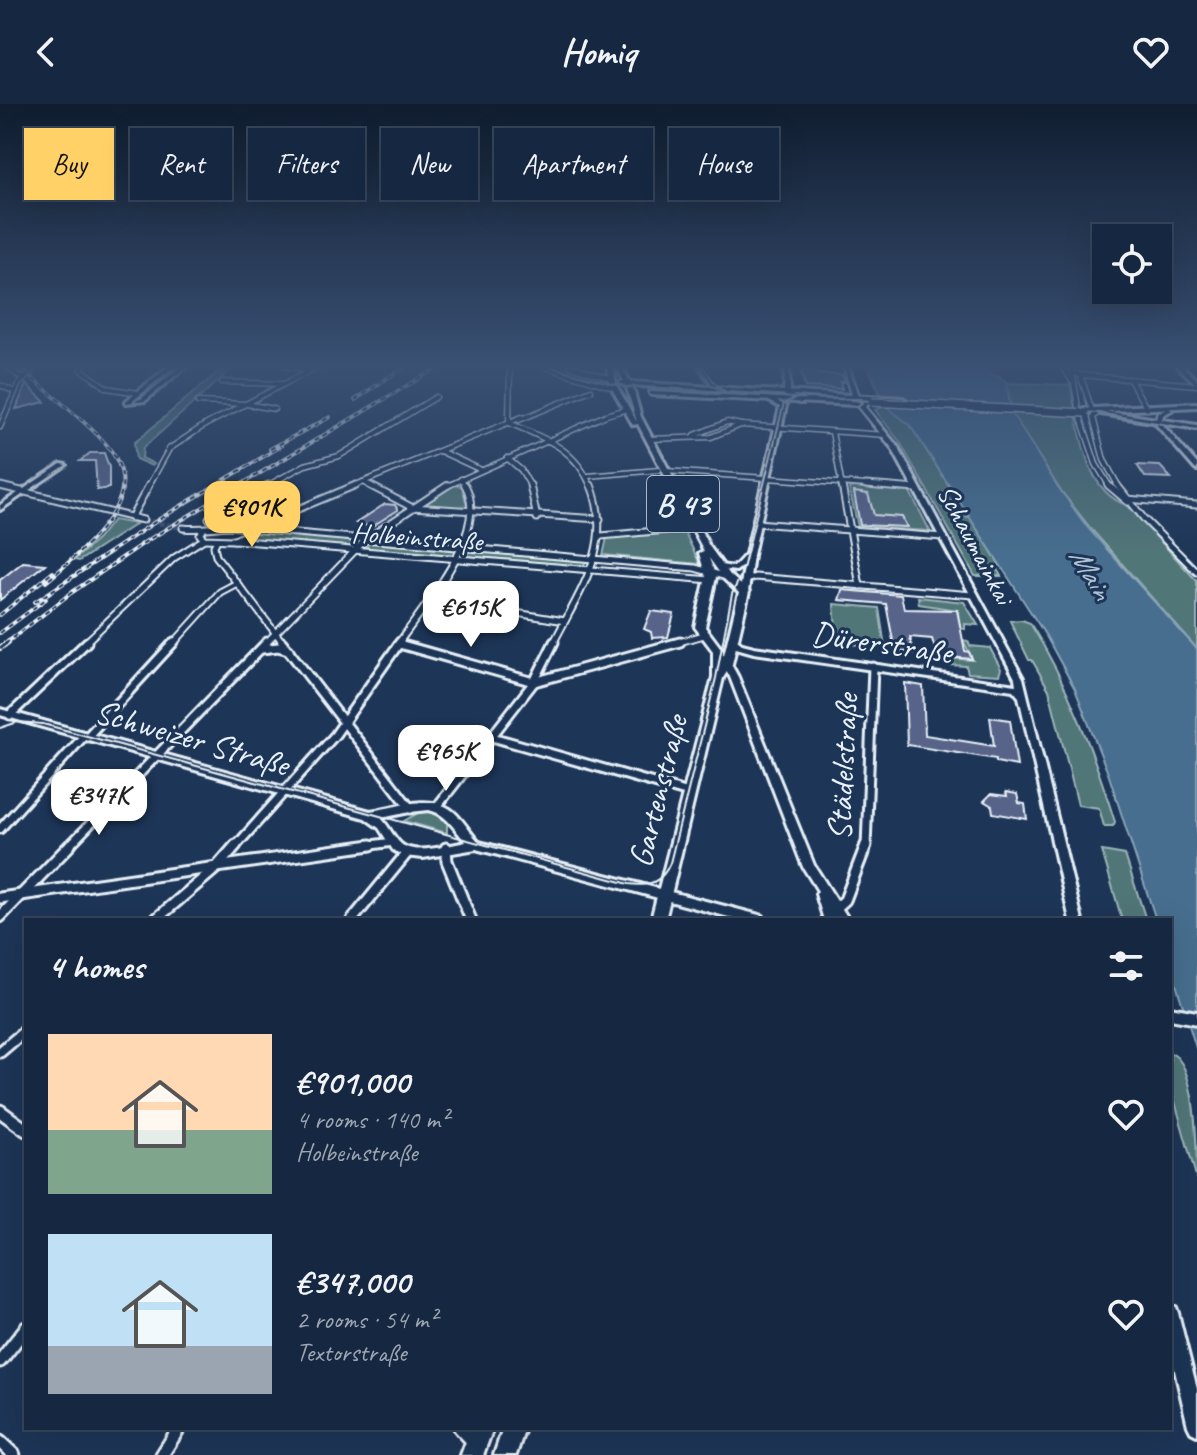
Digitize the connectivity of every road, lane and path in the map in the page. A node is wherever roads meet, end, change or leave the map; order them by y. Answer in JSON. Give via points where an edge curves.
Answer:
{"nodes":[{"id":1,"x":199,"y":429,"type":"edge"},
{"id":2,"x":383,"y":429,"type":"edge"},
{"id":3,"x":494,"y":429,"type":"edge"},
{"id":4,"x":524,"y":429,"type":"edge"},
{"id":5,"x":578,"y":429,"type":"edge"},
{"id":6,"x":642,"y":429,"type":"edge"},
{"id":7,"x":643,"y":429,"type":"edge"},
{"id":8,"x":708,"y":429,"type":"edge"},
{"id":9,"x":731,"y":429,"type":"edge"},
{"id":10,"x":778,"y":429,"type":"joint"},
{"id":11,"x":883,"y":429,"type":"edge"},
{"id":12,"x":1089,"y":429,"type":"edge"},
{"id":13,"x":1096,"y":429,"type":"edge"},
{"id":14,"x":1165,"y":429,"type":"edge"},
{"id":15,"x":832,"y":432,"type":"junction"},
{"id":16,"x":886,"y":435,"type":"junction"},
{"id":17,"x":690,"y":436,"type":"junction"},
{"id":18,"x":649,"y":439,"type":"junction"},
{"id":19,"x":550,"y":440,"type":"junction"},
{"id":20,"x":440,"y":451,"type":"junction"},
{"id":21,"x":507,"y":458,"type":"junction"},
{"id":22,"x":63,"y":465,"type":"dead end"},
{"id":23,"x":1197,"y":468,"type":"edge"},
{"id":24,"x":481,"y":470,"type":"junction"},
{"id":25,"x":663,"y":470,"type":"junction"},
{"id":26,"x":588,"y":476,"type":"junction"},
{"id":27,"x":767,"y":477,"type":"junction"},
{"id":28,"x":461,"y":479,"type":"junction"},
{"id":29,"x":363,"y":482,"type":"junction"},
{"id":30,"x":843,"y":483,"type":"junction"},
{"id":31,"x":0,"y":486,"type":"edge"},
{"id":32,"x":917,"y":489,"type":"junction"},
{"id":33,"x":27,"y":493,"type":"junction"},
{"id":34,"x":1121,"y":498,"type":"junction"},
{"id":35,"x":1129,"y":499,"type":"junction"},
{"id":36,"x":1134,"y":505,"type":"junction"},
{"id":37,"x":1197,"y":505,"type":"edge"},
{"id":38,"x":411,"y":507,"type":"junction"},
{"id":39,"x":0,"y":508,"type":"edge"},
{"id":40,"x":472,"y":512,"type":"junction"},
{"id":41,"x":131,"y":518,"type":"junction"},
{"id":42,"x":537,"y":518,"type":"junction"},
{"id":43,"x":600,"y":519,"type":"junction"},
{"id":44,"x":143,"y":520,"type":"tunnel mouth"},
{"id":45,"x":264,"y":523,"type":"junction"},
{"id":46,"x":756,"y":523,"type":"junction"},
{"id":47,"x":214,"y":525,"type":"junction"},
{"id":48,"x":183,"y":528,"type":"tunnel mouth"},
{"id":49,"x":689,"y":528,"type":"junction"},
{"id":50,"x":250,"y":529,"type":"junction"},
{"id":51,"x":203,"y":530,"type":"junction"},
{"id":52,"x":851,"y":530,"type":"junction"},
{"id":53,"x":267,"y":531,"type":"junction"},
{"id":54,"x":601,"y":536,"type":"junction"},
{"id":55,"x":943,"y":537,"type":"junction"},
{"id":56,"x":204,"y":539,"type":"junction"},
{"id":57,"x":366,"y":539,"type":"junction"},
{"id":58,"x":217,"y":540,"type":"junction"},
{"id":59,"x":237,"y":541,"type":"junction"},
{"id":60,"x":463,"y":548,"type":"junction"},
{"id":61,"x":354,"y":552,"type":"junction"},
{"id":62,"x":749,"y":555,"type":"junction"},
{"id":63,"x":458,"y":559,"type":"junction"},
{"id":64,"x":595,"y":559,"type":"junction"},
{"id":65,"x":591,"y":570,"type":"junction"},
{"id":66,"x":1197,"y":572,"type":"edge"},
{"id":67,"x":711,"y":573,"type":"junction"},
{"id":68,"x":237,"y":583,"type":"junction"},
{"id":69,"x":741,"y":586,"type":"junction"},
{"id":70,"x":860,"y":586,"type":"junction"},
{"id":71,"x":973,"y":595,"type":"junction"},
{"id":72,"x":430,"y":599,"type":"junction"},
{"id":73,"x":565,"y":621,"type":"junction"},
{"id":74,"x":277,"y":632,"type":"junction"},
{"id":75,"x":704,"y":635,"type":"junction"},
{"id":76,"x":733,"y":640,"type":"junction"},
{"id":77,"x":399,"y":644,"type":"junction"},
{"id":78,"x":290,"y":650,"type":"junction"},
{"id":79,"x":718,"y":651,"type":"junction"},
{"id":80,"x":257,"y":652,"type":"junction"},
{"id":81,"x":727,"y":664,"type":"junction"},
{"id":82,"x":873,"y":667,"type":"junction"},
{"id":83,"x":718,"y":677,"type":"junction"},
{"id":84,"x":534,"y":682,"type":"junction"},
{"id":85,"x":1020,"y":692,"type":"junction"},
{"id":86,"x":5,"y":714,"type":"edge"},
{"id":87,"x":346,"y":721,"type":"junction"},
{"id":88,"x":0,"y":724,"type":"edge"},
{"id":89,"x":86,"y":736,"type":"junction"},
{"id":90,"x":492,"y":737,"type":"junction"},
{"id":91,"x":154,"y":756,"type":"junction"},
{"id":92,"x":284,"y":791,"type":"junction"},
{"id":93,"x":689,"y":793,"type":"junction"},
{"id":94,"x":414,"y":808,"type":"junction"},
{"id":95,"x":436,"y":808,"type":"junction"},
{"id":96,"x":368,"y":815,"type":"junction"},
{"id":97,"x":453,"y":822,"type":"junction"},
{"id":98,"x":0,"y":829,"type":"edge"},
{"id":99,"x":392,"y":839,"type":"junction"},
{"id":100,"x":476,"y":845,"type":"junction"},
{"id":101,"x":446,"y":848,"type":"junction"},
{"id":102,"x":432,"y":852,"type":"junction"},
{"id":103,"x":407,"y":853,"type":"junction"},
{"id":104,"x":216,"y":868,"type":"junction"},
{"id":105,"x":22,"y":895,"type":"junction"},
{"id":106,"x":664,"y":896,"type":"junction"},
{"id":107,"x":0,"y":898,"type":"edge"},
{"id":108,"x":832,"y":914,"type":"edge"},
{"id":109,"x":0,"y":917,"type":"edge"},
{"id":110,"x":157,"y":918,"type":"edge"},
{"id":111,"x":354,"y":918,"type":"edge"},
{"id":112,"x":470,"y":918,"type":"edge"},
{"id":113,"x":658,"y":918,"type":"edge"},
{"id":114,"x":751,"y":918,"type":"edge"},
{"id":115,"x":1076,"y":918,"type":"edge"},
{"id":116,"x":1172,"y":1013,"type":"edge"},
{"id":117,"x":1197,"y":1018,"type":"edge"},
{"id":118,"x":24,"y":1032,"type":"edge"},
{"id":119,"x":0,"y":1052,"type":"edge"},
{"id":120,"x":0,"y":1111,"type":"edge"},
{"id":121,"x":24,"y":1129,"type":"edge"},
{"id":122,"x":1172,"y":1321,"type":"edge"},
{"id":123,"x":24,"y":1331,"type":"edge"},
{"id":124,"x":0,"y":1361,"type":"edge"},
{"id":125,"x":1197,"y":1426,"type":"edge"},
{"id":126,"x":178,"y":1430,"type":"edge"},
{"id":127,"x":462,"y":1430,"type":"edge"},
{"id":128,"x":0,"y":1442,"type":"edge"},
{"id":129,"x":477,"y":1446,"type":"edge"},
{"id":130,"x":14,"y":1455,"type":"edge"},
{"id":131,"x":162,"y":1455,"type":"edge"}],
"edges":[{"from":1,"to":41,"type":"street","via":[[169,449]]},
{"from":2,"to":47,"type":"street","via":[[209,518]]},
{"from":3,"to":20,"type":"street"},
{"from":4,"to":19,"type":"street"},
{"from":5,"to":19,"type":"street"},
{"from":6,"to":25,"type":"main road","number":"B 43"},
{"from":7,"to":18,"type":"main road","number":"B 43"},
{"from":8,"to":17,"type":"street"},
{"from":9,"to":17,"type":"street","via":[[712,437]]},
{"from":10,"to":15,"type":"street"},
{"from":10,"to":27,"type":"main road","name":"Gartenstraße"},
{"from":11,"to":16,"type":"main road","name":"Schaumainkai"},
{"from":12,"to":34,"type":"street","via":[[1097,469]]},
{"from":13,"to":35,"type":"street","via":[[1104,460]]},
{"from":14,"to":23,"type":"main road"},
{"from":15,"to":16,"type":"street"},
{"from":15,"to":30,"type":"street"},
{"from":16,"to":32,"type":"main road","name":"Schaumainkai"},
{"from":17,"to":18,"type":"street"},
{"from":18,"to":25,"type":"main road","number":"B 43"},
{"from":19,"to":21,"type":"street"},
{"from":19,"to":26,"type":"street","via":[[573,456]]},
{"from":20,"to":24,"type":"street"},
{"from":20,"to":29,"type":"street"},
{"from":21,"to":24,"type":"street"},
{"from":21,"to":42,"type":"street","via":[[530,482]]},
{"from":22,"to":33,"type":"main road"},
{"from":24,"to":28,"type":"street"},
{"from":25,"to":26,"type":"street"},
{"from":25,"to":27,"type":"street"},
{"from":25,"to":49,"type":"main road","number":"B 43"},
{"from":25,"to":67,"type":"main road","number":"B 43","via":[[705,546]]},
{"from":26,"to":43,"type":"street"},
{"from":27,"to":30,"type":"street"},
{"from":27,"to":46,"type":"main road","name":"Gartenstraße"},
{"from":28,"to":38,"type":"street"},
{"from":28,"to":40,"type":"street"},
{"from":29,"to":38,"type":"street"},
{"from":29,"to":45,"type":"street"},
{"from":30,"to":32,"type":"street"},
{"from":30,"to":52,"type":"street"},
{"from":31,"to":33,"type":"street"},
{"from":32,"to":55,"type":"main road","name":"Schaumainkai"},
{"from":33,"to":39,"type":"main road"},
{"from":33,"to":41,"type":"street"},
{"from":34,"to":35,"type":"street"},
{"from":34,"to":36,"type":"street"},
{"from":35,"to":36,"type":"street"},
{"from":35,"to":37,"type":"street"},
{"from":36,"to":66,"type":"street"},
{"from":38,"to":40,"type":"street"},
{"from":38,"to":57,"type":"street"},
{"from":40,"to":42,"type":"street"},
{"from":40,"to":60,"type":"street"},
{"from":41,"to":44,"type":"street"},
{"from":42,"to":43,"type":"street"},
{"from":43,"to":54,"type":"street"},
{"from":45,"to":50,"type":"street"},
{"from":45,"to":53,"type":"street","via":[[261,527]]},
{"from":46,"to":52,"type":"street"},
{"from":46,"to":62,"type":"main road","name":"Gartenstraße"},
{"from":47,"to":50,"type":"street","name":"Holbeinstraße"},
{"from":47,"to":51,"type":"street"},
{"from":48,"to":51,"type":"street"},
{"from":49,"to":54,"type":"street"},
{"from":49,"to":67,"type":"main road","number":"B 43"},
{"from":50,"to":53,"type":"street","name":"Holbeinstraße"},
{"from":50,"to":59,"type":"street"},
{"from":51,"to":56,"type":"street"},
{"from":52,"to":55,"type":"street"},
{"from":52,"to":70,"type":"street"},
{"from":53,"to":57,"type":"street","name":"Holbeinstraße"},
{"from":54,"to":64,"type":"street"},
{"from":55,"to":71,"type":"main road","name":"Schaumainkai"},
{"from":56,"to":58,"type":"street","name":"Holbeinstraße"},
{"from":56,"to":86,"type":"street","via":[[174,558]]},
{"from":57,"to":60,"type":"street","name":"Holbeinstraße"},
{"from":57,"to":61,"type":"street"},
{"from":58,"to":59,"type":"street","name":"Holbeinstraße"},
{"from":58,"to":68,"type":"street","via":[[216,556]]},
{"from":59,"to":61,"type":"street","name":"Holbeinstraße"},
{"from":60,"to":63,"type":"street"},
{"from":60,"to":64,"type":"street","name":"Holbeinstraße"},
{"from":61,"to":63,"type":"street","name":"Holbeinstraße"},
{"from":61,"to":74,"type":"street"},
{"from":62,"to":67,"type":"main road","via":[[736,569]]},
{"from":62,"to":69,"type":"main road","name":"Gartenstraße"},
{"from":63,"to":65,"type":"street","name":"Holbeinstraße"},
{"from":63,"to":72,"type":"street"},
{"from":64,"to":65,"type":"street"},
{"from":64,"to":67,"type":"street","name":"Holbeinstraße"},
{"from":65,"to":67,"type":"street","name":"Holbeinstraße"},
{"from":65,"to":73,"type":"street"},
{"from":67,"to":69,"type":"main road","number":"B 43"},
{"from":67,"to":69,"type":"main road"},
{"from":67,"to":75,"type":"main road","via":[[700,623]]},
{"from":68,"to":74,"type":"street"},
{"from":68,"to":89,"type":"street","via":[[220,592]]},
{"from":69,"to":70,"type":"street","via":[[755,577]]},
{"from":69,"to":76,"type":"main road","name":"Gartenstraße"},
{"from":70,"to":71,"type":"street"},
{"from":71,"to":85,"type":"main road","name":"Schaumainkai","via":[[1020,680]]},
{"from":72,"to":73,"type":"street"},
{"from":72,"to":77,"type":"street"},
{"from":73,"to":84,"type":"street"},
{"from":74,"to":78,"type":"street"},
{"from":74,"to":80,"type":"street"},
{"from":75,"to":76,"type":"main road","via":[[722,645]]},
{"from":75,"to":79,"type":"main road"},
{"from":75,"to":84,"type":"street"},
{"from":76,"to":81,"type":"main road","name":"Gartenstraße"},
{"from":76,"to":82,"type":"main road","name":"Dürerstraße","via":[[754,650]]},
{"from":77,"to":84,"type":"street"},
{"from":77,"to":87,"type":"street"},
{"from":78,"to":80,"type":"street","via":[[273,647]]},
{"from":78,"to":87,"type":"street"},
{"from":79,"to":81,"type":"main road"},
{"from":79,"to":83,"type":"main road","name":"Gartenstraße"},
{"from":80,"to":91,"type":"street"},
{"from":81,"to":83,"type":"main road","name":"Gartenstraße"},
{"from":81,"to":108,"type":"main road"},
{"from":82,"to":85,"type":"main road","name":"Dürerstraße"},
{"from":82,"to":108,"type":"street","name":"Städelstraße","via":[[866,850],[845,900]]},
{"from":83,"to":93,"type":"main road","name":"Gartenstraße"},
{"from":84,"to":90,"type":"street"},
{"from":85,"to":115,"type":"main road","name":"Schaumainkai"},
{"from":86,"to":88,"type":"main road"},
{"from":86,"to":89,"type":"main road","name":"Schweizer Straße"},
{"from":87,"to":92,"type":"street"},
{"from":87,"to":94,"type":"street"},
{"from":89,"to":91,"type":"main road","name":"Schweizer Straße"},
{"from":89,"to":98,"type":"street"},
{"from":90,"to":93,"type":"street"},
{"from":90,"to":95,"type":"street"},
{"from":91,"to":92,"type":"main road","name":"Schweizer Straße"},
{"from":91,"to":105,"type":"street"},
{"from":92,"to":96,"type":"main road","name":"Schweizer Straße"},
{"from":92,"to":104,"type":"street"},
{"from":93,"to":106,"type":"main road","name":"Gartenstraße"},
{"from":94,"to":95,"type":"main road"},
{"from":94,"to":96,"type":"main road"},
{"from":94,"to":99,"type":"main road","via":[[397,820]]},
{"from":95,"to":97,"type":"main road"},
{"from":96,"to":99,"type":"main road"},
{"from":97,"to":100,"type":"main road"},
{"from":97,"to":102,"type":"main road","via":[[450,839]]},
{"from":99,"to":103,"type":"main road"},
{"from":99,"to":104,"type":"street"},
{"from":100,"to":101,"type":"main road"},
{"from":100,"to":106,"type":"main road"},
{"from":101,"to":102,"type":"main road"},
{"from":101,"to":112,"type":"street"},
{"from":102,"to":103,"type":"main road"},
{"from":103,"to":111,"type":"street"},
{"from":104,"to":105,"type":"street"},
{"from":104,"to":110,"type":"street"},
{"from":105,"to":107,"type":"street"},
{"from":105,"to":109,"type":"street"},
{"from":106,"to":113,"type":"main road","name":"Gartenstraße"},
{"from":106,"to":114,"type":"main road"},
{"from":116,"to":117,"type":"main road"},
{"from":118,"to":119,"type":"street"},
{"from":120,"to":121,"type":"street"},
{"from":122,"to":125,"type":"main road"},
{"from":123,"to":124,"type":"street"},
{"from":126,"to":131,"type":"street"},
{"from":127,"to":129,"type":"street"},
{"from":128,"to":130,"type":"street"}]}
